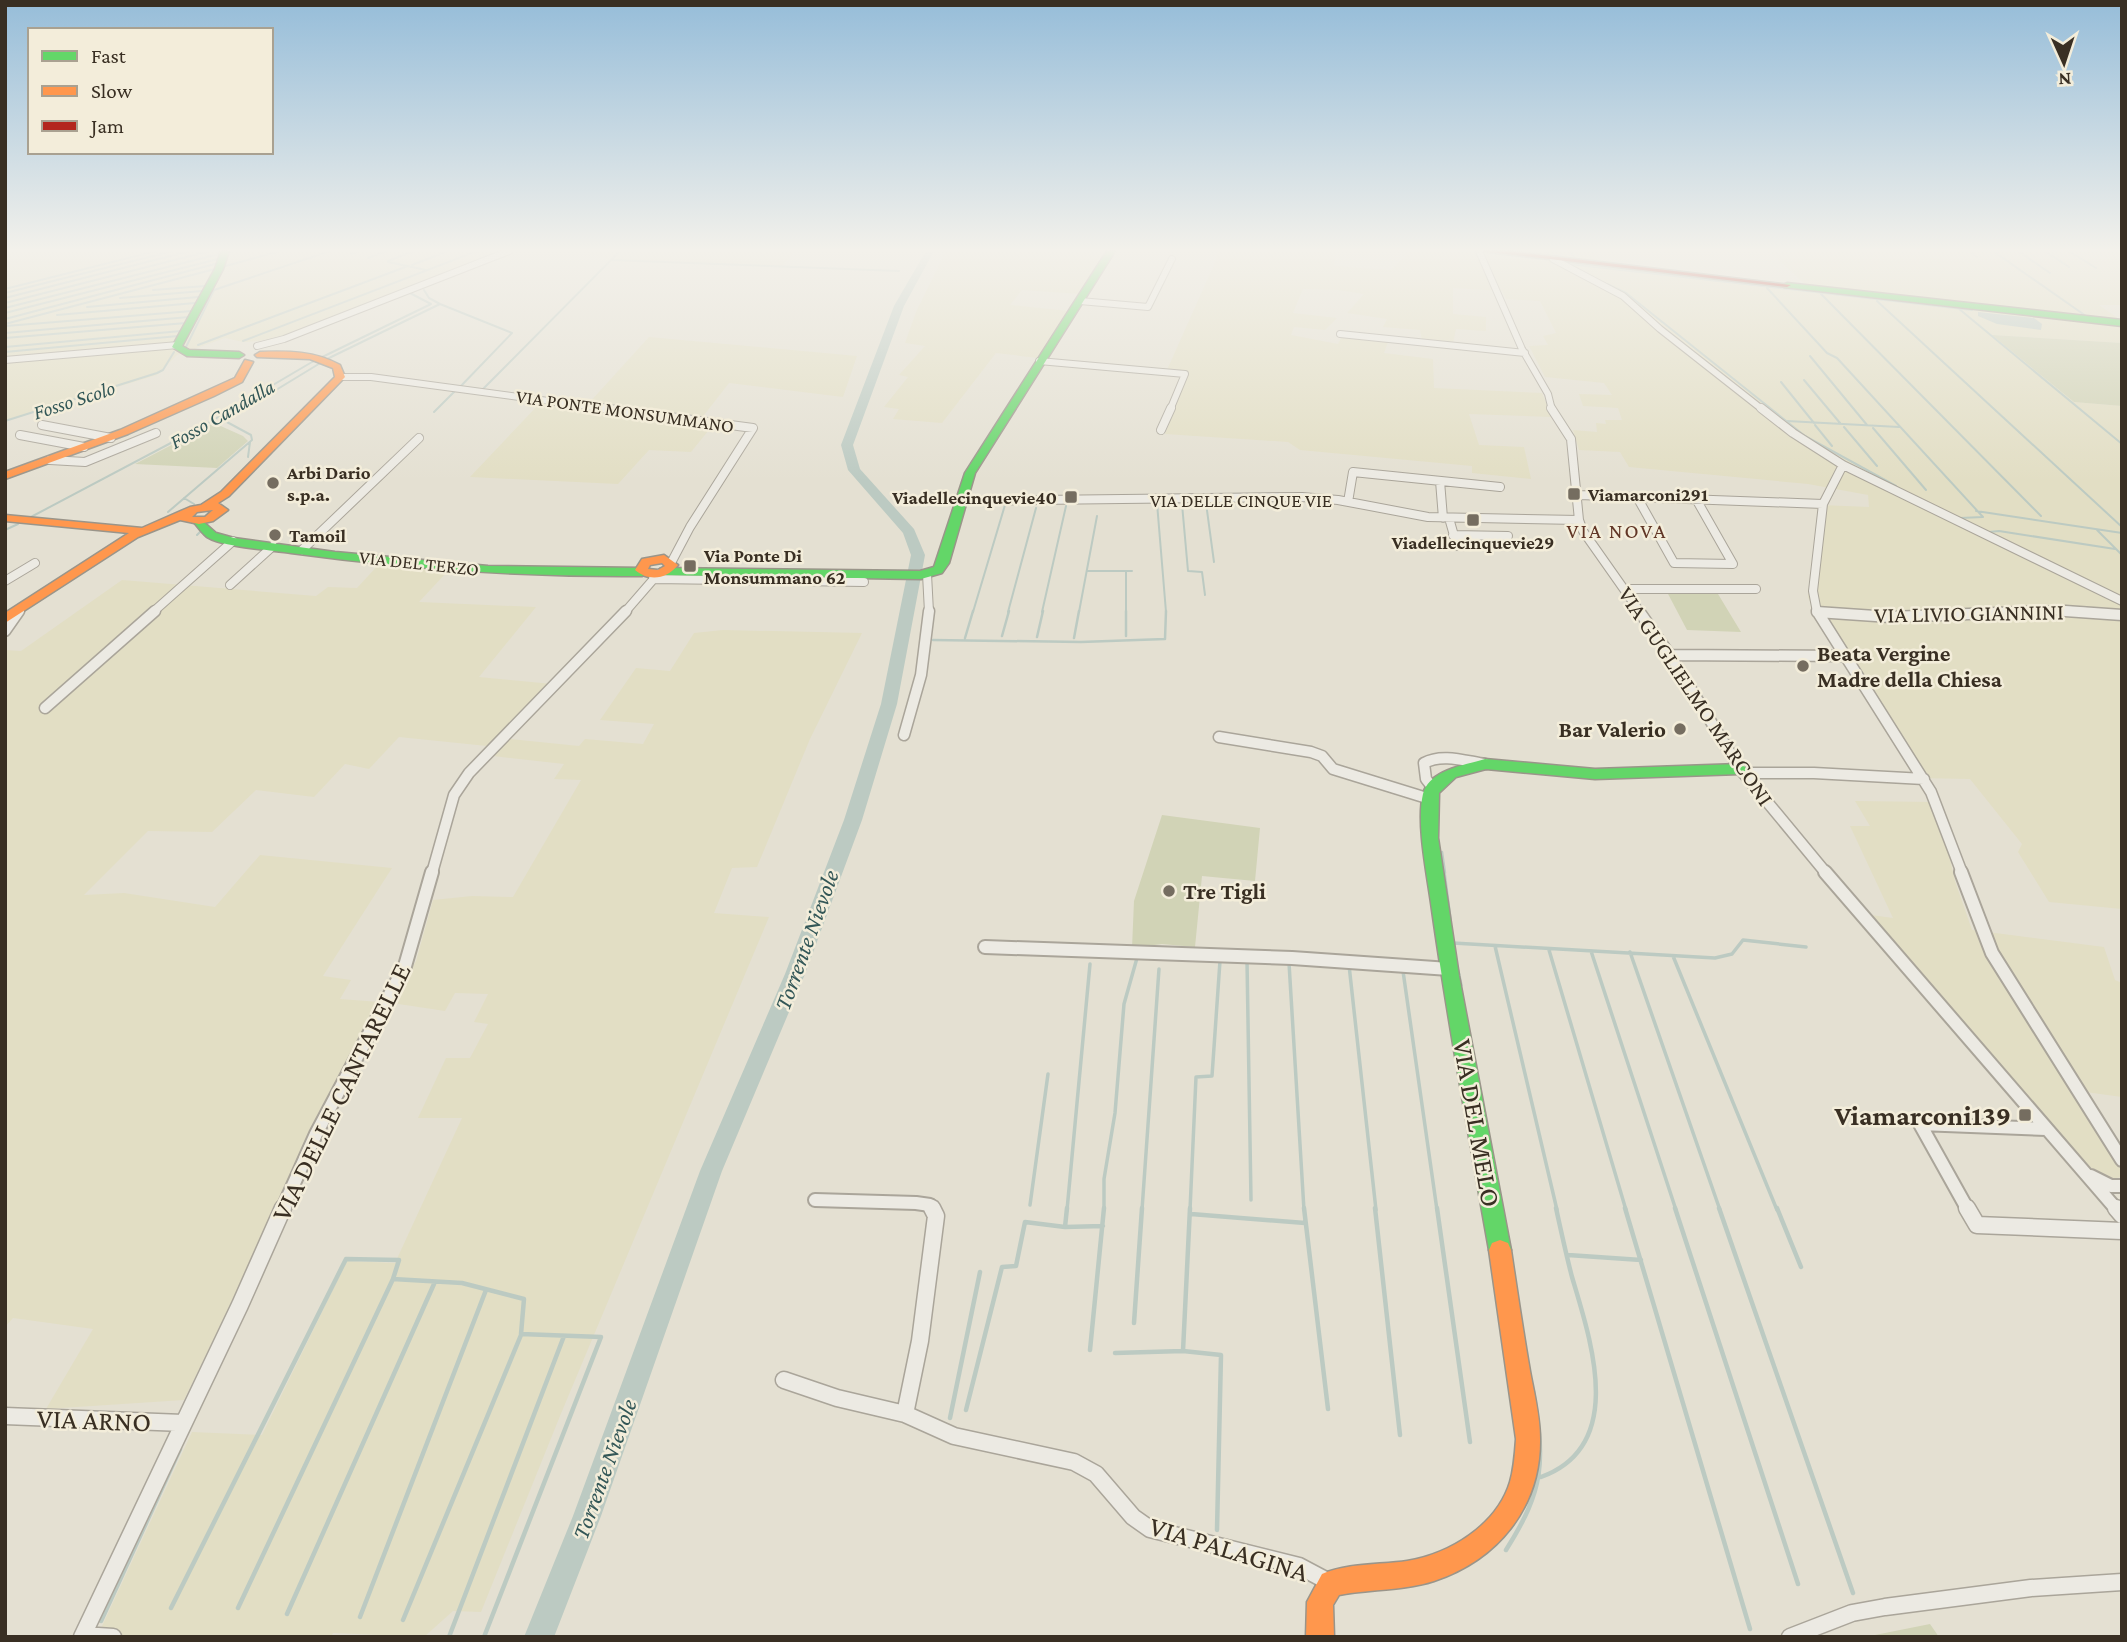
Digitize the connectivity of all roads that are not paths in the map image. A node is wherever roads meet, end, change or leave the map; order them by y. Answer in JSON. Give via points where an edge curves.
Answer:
{"nodes":[{"id":1,"x":187,"y":328,"type":"edge"},
{"id":2,"x":340,"y":328,"type":"edge"},
{"id":3,"x":1062,"y":328,"type":"edge"},
{"id":4,"x":1514,"y":328,"type":"edge"},
{"id":5,"x":1658,"y":328,"type":"edge"},
{"id":6,"x":1340,"y":334,"type":"dead end"},
{"id":7,"x":178,"y":345,"type":"junction"},
{"id":8,"x":291,"y":350,"type":"junction"},
{"id":9,"x":254,"y":353,"type":"junction"},
{"id":10,"x":1525,"y":353,"type":"junction"},
{"id":11,"x":5,"y":360,"type":"edge"},
{"id":12,"x":1039,"y":361,"type":"junction"},
{"id":13,"x":338,"y":370,"type":"junction"},
{"id":14,"x":42,"y":425,"type":"dead end"},
{"id":15,"x":1161,"y":430,"type":"dead end"},
{"id":16,"x":156,"y":433,"type":"dead end"},
{"id":17,"x":20,"y":435,"type":"dead end"},
{"id":18,"x":111,"y":438,"type":"junction"},
{"id":19,"x":419,"y":438,"type":"dead end"},
{"id":20,"x":84,"y":447,"type":"junction"},
{"id":21,"x":50,"y":460,"type":"junction"},
{"id":22,"x":1843,"y":465,"type":"junction"},
{"id":23,"x":5,"y":477,"type":"edge"},
{"id":24,"x":1440,"y":481,"type":"junction"},
{"id":25,"x":1500,"y":487,"type":"dead end"},
{"id":26,"x":1579,"y":495,"type":"junction"},
{"id":27,"x":1637,"y":497,"type":"junction"},
{"id":28,"x":1696,"y":499,"type":"junction"},
{"id":29,"x":960,"y":501,"type":"junction"},
{"id":30,"x":986,"y":502,"type":"junction"},
{"id":31,"x":1348,"y":502,"type":"junction"},
{"id":32,"x":1823,"y":504,"type":"junction"},
{"id":33,"x":205,"y":511,"type":"junction"},
{"id":34,"x":5,"y":518,"type":"edge"},
{"id":35,"x":1446,"y":518,"type":"junction"},
{"id":36,"x":1580,"y":520,"type":"junction"},
{"id":37,"x":141,"y":531,"type":"junction"},
{"id":38,"x":1453,"y":535,"type":"junction"},
{"id":39,"x":1508,"y":536,"type":"dead end"},
{"id":40,"x":228,"y":540,"type":"junction"},
{"id":41,"x":122,"y":543,"type":"junction"},
{"id":42,"x":1457,"y":546,"type":"dead end"},
{"id":43,"x":273,"y":547,"type":"junction"},
{"id":44,"x":302,"y":550,"type":"junction"},
{"id":45,"x":35,"y":563,"type":"dead end"},
{"id":46,"x":657,"y":569,"type":"junction"},
{"id":47,"x":698,"y":575,"type":"junction"},
{"id":48,"x":924,"y":575,"type":"junction"},
{"id":49,"x":5,"y":581,"type":"edge"},
{"id":50,"x":864,"y":582,"type":"dead end"},
{"id":51,"x":230,"y":585,"type":"dead end"},
{"id":52,"x":1624,"y":589,"type":"junction"},
{"id":53,"x":1756,"y":589,"type":"dead end"},
{"id":54,"x":2122,"y":601,"type":"edge"},
{"id":55,"x":1817,"y":612,"type":"junction"},
{"id":56,"x":12,"y":615,"type":"edge"},
{"id":57,"x":2122,"y":615,"type":"edge"},
{"id":58,"x":5,"y":631,"type":"edge"},
{"id":59,"x":1670,"y":655,"type":"junction"},
{"id":60,"x":1844,"y":656,"type":"junction"},
{"id":61,"x":45,"y":708,"type":"dead end"},
{"id":62,"x":904,"y":735,"type":"dead end"},
{"id":63,"x":1219,"y":737,"type":"dead end"},
{"id":64,"x":1485,"y":764,"type":"junction"},
{"id":65,"x":1742,"y":771,"type":"junction"},
{"id":66,"x":1923,"y":779,"type":"junction"},
{"id":67,"x":1432,"y":793,"type":"junction"},
{"id":68,"x":985,"y":947,"type":"dead end"},
{"id":69,"x":1449,"y":969,"type":"junction"},
{"id":70,"x":2046,"y":1129,"type":"junction"},
{"id":71,"x":2122,"y":1160,"type":"edge"},
{"id":72,"x":2113,"y":1190,"type":"edge"},
{"id":73,"x":815,"y":1200,"type":"dead end"},
{"id":74,"x":2122,"y":1215,"type":"edge"},
{"id":75,"x":2122,"y":1231,"type":"edge"},
{"id":76,"x":784,"y":1380,"type":"dead end"},
{"id":77,"x":905,"y":1413,"type":"junction"},
{"id":78,"x":5,"y":1416,"type":"edge"},
{"id":79,"x":183,"y":1423,"type":"junction"},
{"id":80,"x":2122,"y":1582,"type":"edge"},
{"id":81,"x":1331,"y":1583,"type":"junction"},
{"id":82,"x":82,"y":1636,"type":"edge"},
{"id":83,"x":113,"y":1637,"type":"edge"},
{"id":84,"x":1320,"y":1637,"type":"edge"},
{"id":85,"x":1790,"y":1637,"type":"edge"}],
"edges":[{"from":1,"to":7,"type":"street"},
{"from":2,"to":8,"type":"street"},
{"from":3,"to":12,"type":"street"},
{"from":4,"to":10,"type":"street","name":"VIA GUGLIELMO MARCONI"},
{"from":5,"to":22,"type":"street","via":[[1793,433]]},
{"from":6,"to":10,"type":"street"},
{"from":7,"to":9,"type":"street","via":[[184,352]]},
{"from":7,"to":11,"type":"street"},
{"from":8,"to":9,"type":"street"},
{"from":8,"to":13,"type":"street"},
{"from":9,"to":18,"type":"street","via":[[239,380]]},
{"from":10,"to":26,"type":"street","name":"VIA GUGLIELMO MARCONI","via":[[1571,439]]},
{"from":12,"to":15,"type":"street","via":[[1185,374]]},
{"from":12,"to":29,"type":"street","via":[[970,473]]},
{"from":13,"to":33,"type":"street","via":[[327,393]]},
{"from":13,"to":46,"type":"street","name":"VIA PONTE MONSUMMANO","via":[[753,429]]},
{"from":14,"to":18,"type":"street"},
{"from":16,"to":21,"type":"street","via":[[85,463]]},
{"from":17,"to":20,"type":"street"},
{"from":18,"to":20,"type":"street"},
{"from":19,"to":44,"type":"street"},
{"from":20,"to":21,"type":"street"},
{"from":21,"to":23,"type":"street"},
{"from":22,"to":32,"type":"street"},
{"from":22,"to":54,"type":"street"},
{"from":24,"to":25,"type":"street"},
{"from":24,"to":31,"type":"street","via":[[1353,472]]},
{"from":24,"to":35,"type":"street"},
{"from":26,"to":27,"type":"street"},
{"from":26,"to":36,"type":"street","name":"VIA GUGLIELMO MARCONI"},
{"from":27,"to":28,"type":"street"},
{"from":27,"to":28,"type":"street","via":[[1674,563],[1733,564]]},
{"from":28,"to":32,"type":"street"},
{"from":29,"to":30,"type":"street","name":"VIA DELLE CINQUE VIE"},
{"from":29,"to":30,"type":"street","name":"VIA DELLE CINQUE VIE"},
{"from":29,"to":48,"type":"street","via":[[943,563]]},
{"from":30,"to":31,"type":"street","name":"VIA DELLE CINQUE VIE","via":[[1279,497]]},
{"from":31,"to":35,"type":"street","name":"VIA DELLE CINQUE VIE"},
{"from":32,"to":55,"type":"street","via":[[1813,591]]},
{"from":33,"to":37,"type":"street"},
{"from":33,"to":40,"type":"street","via":[[217,533]]},
{"from":33,"to":41,"type":"street"},
{"from":34,"to":37,"type":"street"},
{"from":35,"to":36,"type":"street","name":"VIA DELLE CINQUE VIE"},
{"from":35,"to":38,"type":"street"},
{"from":36,"to":52,"type":"street","name":"VIA GUGLIELMO MARCONI"},
{"from":37,"to":41,"type":"street"},
{"from":38,"to":39,"type":"street"},
{"from":38,"to":42,"type":"street"},
{"from":40,"to":43,"type":"street","name":"VIA DEL TERZO"},
{"from":40,"to":61,"type":"street"},
{"from":41,"to":56,"type":"street"},
{"from":43,"to":44,"type":"street","name":"VIA DEL TERZO"},
{"from":43,"to":51,"type":"street"},
{"from":44,"to":46,"type":"street","name":"VIA DEL TERZO","via":[[495,568],[607,573]]},
{"from":45,"to":49,"type":"street"},
{"from":46,"to":47,"type":"street"},
{"from":46,"to":47,"type":"street"},
{"from":46,"to":79,"type":"street","name":"VIA DELLE CANTARELLE","via":[[623,614],[469,773],[454,795],[405,966],[316,1133]]},
{"from":47,"to":48,"type":"street"},
{"from":47,"to":50,"type":"street"},
{"from":48,"to":62,"type":"street","via":[[930,630],[921,683]]},
{"from":52,"to":53,"type":"street"},
{"from":52,"to":59,"type":"street","name":"VIA GUGLIELMO MARCONI"},
{"from":55,"to":57,"type":"street","name":"VIA LIVIO GIANNINI","via":[[1890,617],[2058,610]]},
{"from":55,"to":60,"type":"street"},
{"from":56,"to":58,"type":"street"},
{"from":59,"to":60,"type":"street"},
{"from":59,"to":65,"type":"street","name":"VIA GUGLIELMO MARCONI"},
{"from":60,"to":66,"type":"street"},
{"from":63,"to":67,"type":"street","via":[[1311,752],[1322,756],[1333,769]]},
{"from":64,"to":65,"type":"street","via":[[1594,774]]},
{"from":64,"to":67,"type":"street","via":[[1451,774]]},
{"from":64,"to":67,"type":"street","via":[[1427,760],[1426,779]]},
{"from":65,"to":66,"type":"street"},
{"from":65,"to":70,"type":"street","name":"VIA GUGLIELMO MARCONI"},
{"from":66,"to":71,"type":"street","via":[[1944,819],[1992,953]]},
{"from":67,"to":69,"type":"street","name":"VIA DEL MELO","via":[[1430,838]]},
{"from":68,"to":69,"type":"street","via":[[1292,958]]},
{"from":69,"to":81,"type":"street","name":"VIA DEL MELO","via":[[1528,1435],[1524,1481],[1516,1506],[1506,1518],[1454,1559],[1422,1571]]},
{"from":70,"to":72,"type":"street","name":"VIA GUGLIELMO MARCONI","via":[[2085,1173]]},
{"from":70,"to":75,"type":"street","via":[[1920,1124],[1977,1225]]},
{"from":72,"to":74,"type":"street","name":"VIA GUGLIELMO MARCONI"},
{"from":73,"to":77,"type":"street","via":[[901,1201],[930,1205],[936,1216],[920,1341]]},
{"from":76,"to":77,"type":"street","name":"VIA PALAGINA"},
{"from":77,"to":81,"type":"street","name":"VIA PALAGINA","via":[[954,1436],[1074,1462],[1096,1474],[1133,1517],[1150,1529],[1299,1566]]},
{"from":78,"to":79,"type":"street","name":"VIA ARNO"},
{"from":79,"to":82,"type":"street","name":"VIA DELLE CANTARELLE"},
{"from":80,"to":85,"type":"street","via":[[2031,1588],[1885,1607]]},
{"from":81,"to":84,"type":"street","via":[[1320,1602]]},
{"from":82,"to":83,"type":"street"}]}
